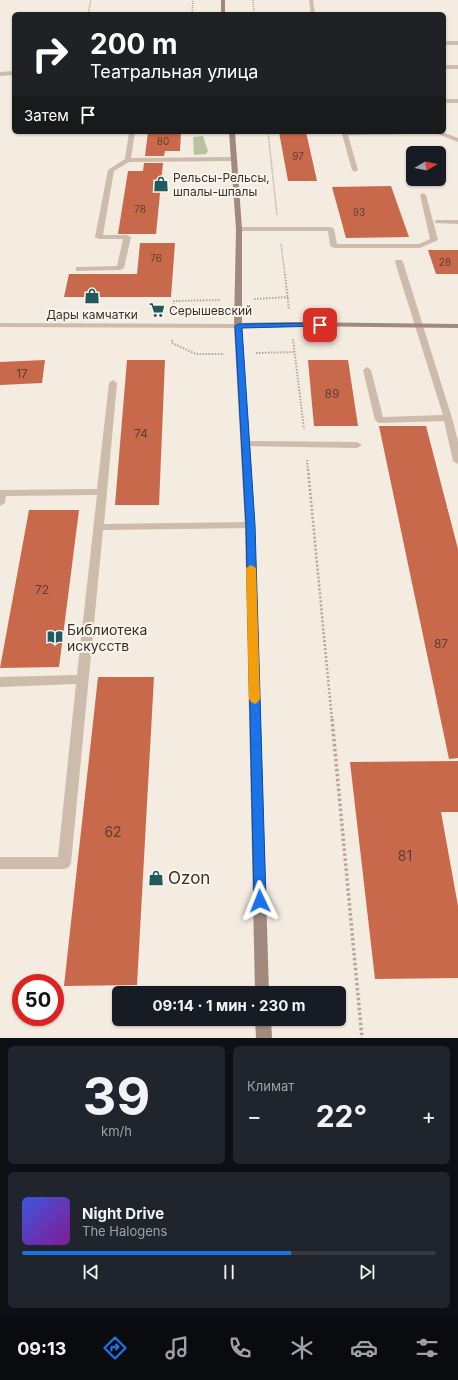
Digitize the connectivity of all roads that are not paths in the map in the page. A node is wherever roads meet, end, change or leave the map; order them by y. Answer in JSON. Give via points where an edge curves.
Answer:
{"nodes":[{"id":1,"x":223,"y":0,"type":"edge"},
{"id":2,"x":311,"y":0,"type":"edge"},
{"id":3,"x":223,"y":12,"type":"edge"},
{"id":4,"x":313,"y":12,"type":"edge"},
{"id":5,"x":446,"y":43,"type":"edge"},
{"id":6,"x":458,"y":43,"type":"edge"},
{"id":7,"x":446,"y":67,"type":"edge"},
{"id":8,"x":458,"y":67,"type":"edge"},
{"id":9,"x":0,"y":74,"type":"edge"},
{"id":10,"x":12,"y":74,"type":"edge"},
{"id":11,"x":446,"y":101,"type":"edge"},
{"id":12,"x":458,"y":101,"type":"edge"},
{"id":13,"x":132,"y":134,"type":"edge"},
{"id":14,"x":232,"y":134,"type":"edge"},
{"id":15,"x":343,"y":134,"type":"edge"},
{"id":16,"x":442,"y":134,"type":"edge"},
{"id":17,"x":458,"y":140,"type":"edge"},
{"id":18,"x":234,"y":159,"type":"junction"},
{"id":19,"x":128,"y":160,"type":"junction"},
{"id":20,"x":355,"y":170,"type":"dead end"},
{"id":21,"x":423,"y":195,"type":"dead end"},
{"id":22,"x":437,"y":222,"type":"dead end"},
{"id":23,"x":458,"y":222,"type":"edge"},
{"id":24,"x":239,"y":229,"type":"junction"},
{"id":25,"x":399,"y":262,"type":"dead end"},
{"id":26,"x":79,"y":269,"type":"dead end"},
{"id":27,"x":0,"y":325,"type":"edge"},
{"id":28,"x":238,"y":326,"type":"junction"},
{"id":29,"x":420,"y":326,"type":"junction"},
{"id":30,"x":458,"y":326,"type":"edge"},
{"id":31,"x":367,"y":370,"type":"dead end"},
{"id":32,"x":113,"y":383,"type":"dead end"},
{"id":33,"x":448,"y":418,"type":"junction"},
{"id":34,"x":246,"y":444,"type":"junction"},
{"id":35,"x":357,"y":445,"type":"dead end"},
{"id":36,"x":458,"y":461,"type":"edge"},
{"id":37,"x":102,"y":492,"type":"junction"},
{"id":38,"x":1,"y":493,"type":"edge"},
{"id":39,"x":0,"y":503,"type":"edge"},
{"id":40,"x":250,"y":525,"type":"junction"},
{"id":41,"x":99,"y":527,"type":"junction"},
{"id":42,"x":83,"y":679,"type":"junction"},
{"id":43,"x":0,"y":682,"type":"edge"},
{"id":44,"x":0,"y":863,"type":"edge"},
{"id":45,"x":262,"y":986,"type":"edge"},
{"id":46,"x":263,"y":1026,"type":"edge"},
{"id":47,"x":264,"y":1038,"type":"edge"}],
"edges":[{"from":1,"to":3,"type":"main road"},
{"from":2,"to":4,"type":"street"},
{"from":5,"to":6,"type":"street"},
{"from":7,"to":8,"type":"street"},
{"from":9,"to":10,"type":"street"},
{"from":11,"to":12,"type":"street"},
{"from":13,"to":19,"type":"street"},
{"from":14,"to":18,"type":"main road"},
{"from":15,"to":20,"type":"street"},
{"from":16,"to":17,"type":"street"},
{"from":18,"to":19,"type":"street"},
{"from":18,"to":24,"type":"main road"},
{"from":19,"to":26,"type":"street","via":[[111,170],[99,237],[127,237],[120,268]]},
{"from":21,"to":24,"type":"street","via":[[434,240],[420,246],[334,246],[331,229]]},
{"from":22,"to":23,"type":"street"},
{"from":24,"to":28,"type":"main road"},
{"from":25,"to":29,"type":"street"},
{"from":27,"to":28,"type":"street"},
{"from":28,"to":29,"type":"main road"},
{"from":28,"to":34,"type":"main road"},
{"from":29,"to":30,"type":"main road"},
{"from":29,"to":33,"type":"street"},
{"from":31,"to":33,"type":"street","via":[[379,420]]},
{"from":32,"to":37,"type":"street"},
{"from":33,"to":36,"type":"street"},
{"from":34,"to":35,"type":"street"},
{"from":34,"to":40,"type":"main road"},
{"from":37,"to":38,"type":"street"},
{"from":37,"to":41,"type":"street"},
{"from":38,"to":39,"type":"street"},
{"from":40,"to":41,"type":"street"},
{"from":40,"to":45,"type":"main road"},
{"from":41,"to":42,"type":"street"},
{"from":42,"to":43,"type":"street"},
{"from":42,"to":44,"type":"street","via":[[64,863]]},
{"from":46,"to":47,"type":"main road"}]}
